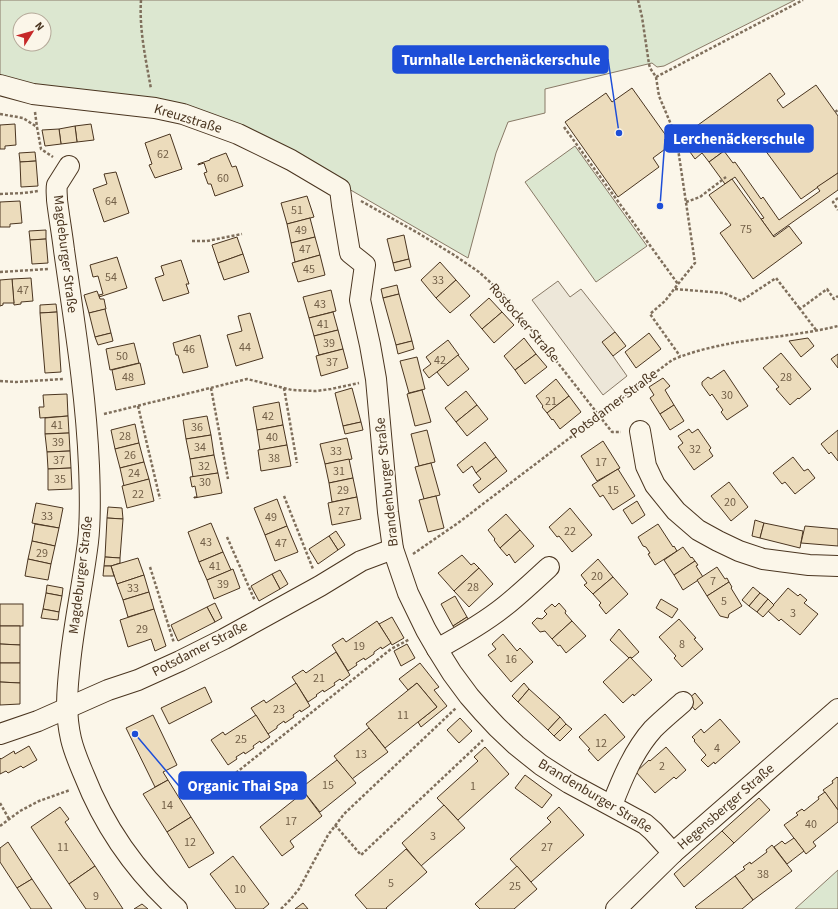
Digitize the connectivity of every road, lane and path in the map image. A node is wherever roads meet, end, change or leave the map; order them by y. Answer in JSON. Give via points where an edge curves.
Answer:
{"nodes":[{"id":1,"x":142,"y":0,"type":"edge"},
{"id":2,"x":638,"y":0,"type":"edge"},
{"id":3,"x":803,"y":0,"type":"edge"},
{"id":4,"x":656,"y":77,"type":"junction"},
{"id":5,"x":0,"y":85,"type":"edge"},
{"id":6,"x":155,"y":108,"type":"junction"},
{"id":7,"x":0,"y":114,"type":"edge"},
{"id":8,"x":564,"y":127,"type":"dead end"},
{"id":9,"x":68,"y":166,"type":"joint"},
{"id":10,"x":726,"y":177,"type":"dead end"},
{"id":11,"x":56,"y":189,"type":"junction"},
{"id":12,"x":340,"y":189,"type":"junction"},
{"id":13,"x":0,"y":194,"type":"edge"},
{"id":14,"x":838,"y":198,"type":"edge"},
{"id":15,"x":686,"y":202,"type":"junction"},
{"id":16,"x":838,"y":210,"type":"edge"},
{"id":17,"x":242,"y":234,"type":"dead end"},
{"id":18,"x":192,"y":241,"type":"dead end"},
{"id":19,"x":67,"y":268,"type":"junction"},
{"id":20,"x":0,"y":272,"type":"edge"},
{"id":21,"x":678,"y":284,"type":"junction"},
{"id":22,"x":674,"y":289,"type":"junction"},
{"id":23,"x":838,"y":296,"type":"edge"},
{"id":24,"x":800,"y":309,"type":"junction"},
{"id":25,"x":838,"y":326,"type":"edge"},
{"id":26,"x":816,"y":330,"type":"junction"},
{"id":27,"x":680,"y":356,"type":"junction"},
{"id":28,"x":81,"y":378,"type":"junction"},
{"id":29,"x":376,"y":379,"type":"junction"},
{"id":30,"x":0,"y":381,"type":"edge"},
{"id":31,"x":211,"y":388,"type":"junction"},
{"id":32,"x":284,"y":388,"type":"junction"},
{"id":33,"x":138,"y":406,"type":"junction"},
{"id":34,"x":600,"y":415,"type":"junction"},
{"id":35,"x":86,"y":418,"type":"junction"},
{"id":36,"x":608,"y":427,"type":"dead end"},
{"id":37,"x":640,"y":431,"type":"dead end"},
{"id":38,"x":297,"y":463,"type":"dead end"},
{"id":39,"x":228,"y":479,"type":"dead end"},
{"id":40,"x":284,"y":496,"type":"dead end"},
{"id":41,"x":160,"y":499,"type":"dead end"},
{"id":42,"x":227,"y":537,"type":"dead end"},
{"id":43,"x":393,"y":549,"type":"junction"},
{"id":44,"x":420,"y":549,"type":"dead end"},
{"id":45,"x":838,"y":566,"type":"edge"},
{"id":46,"x":150,"y":567,"type":"dead end"},
{"id":47,"x":549,"y":567,"type":"dead end"},
{"id":48,"x":320,"y":586,"type":"junction"},
{"id":49,"x":263,"y":618,"type":"junction"},
{"id":50,"x":426,"y":630,"type":"junction"},
{"id":51,"x":437,"y":650,"type":"junction"},
{"id":52,"x":180,"y":661,"type":"junction"},
{"id":53,"x":469,"y":696,"type":"junction"},
{"id":54,"x":683,"y":702,"type":"dead end"},
{"id":55,"x":66,"y":708,"type":"junction"},
{"id":56,"x":838,"y":709,"type":"edge"},
{"id":57,"x":497,"y":727,"type":"junction"},
{"id":58,"x":0,"y":734,"type":"edge"},
{"id":59,"x":232,"y":776,"type":"dead end"},
{"id":60,"x":87,"y":783,"type":"junction"},
{"id":61,"x":0,"y":803,"type":"edge"},
{"id":62,"x":612,"y":806,"type":"junction"},
{"id":63,"x":9,"y":819,"type":"junction"},
{"id":64,"x":335,"y":825,"type":"junction"},
{"id":65,"x":0,"y":826,"type":"edge"},
{"id":66,"x":673,"y":853,"type":"junction"},
{"id":67,"x":176,"y":909,"type":"edge"},
{"id":68,"x":281,"y":909,"type":"edge"},
{"id":69,"x":616,"y":909,"type":"edge"}],
"edges":[{"from":1,"to":6,"type":"path","via":[[142,31]]},
{"from":2,"to":4,"type":"path","via":[[649,64]]},
{"from":3,"to":4,"type":"path"},
{"from":4,"to":15,"type":"path","via":[[659,96],[677,142]]},
{"from":5,"to":6,"type":"street","name":"Kreuzstraße","via":[[33,94]]},
{"from":6,"to":12,"type":"street","name":"Kreuzstraße","via":[[183,114],[238,134],[291,160]]},
{"from":7,"to":9,"type":"path","via":[[23,118],[38,127],[41,149]]},
{"from":8,"to":21,"type":"path"},
{"from":9,"to":11,"type":"street","name":"Magdeburger Straße"},
{"from":10,"to":15,"type":"path","via":[[700,197]]},
{"from":11,"to":13,"type":"path"},
{"from":11,"to":19,"type":"street","name":"Magdeburger Straße"},
{"from":12,"to":29,"type":"street","name":"Brandenburger Straße","via":[[350,252],[365,265],[360,300]]},
{"from":12,"to":34,"type":"path","name":"Rostocker Straße","via":[[418,233],[478,272],[502,293]]},
{"from":14,"to":16,"type":"path","via":[[833,202]]},
{"from":15,"to":21,"type":"path","via":[[696,263]]},
{"from":17,"to":18,"type":"path","via":[[207,241]]},
{"from":19,"to":20,"type":"path"},
{"from":19,"to":28,"type":"street","name":"Magdeburger Straße"},
{"from":21,"to":22,"type":"path"},
{"from":22,"to":24,"type":"path","via":[[724,294],[741,301],[776,278]]},
{"from":22,"to":27,"type":"path","via":[[666,301],[650,314]]},
{"from":23,"to":24,"type":"path","via":[[834,299],[827,290]]},
{"from":24,"to":26,"type":"path"},
{"from":25,"to":26,"type":"path","name":"Potsdamer Straße"},
{"from":26,"to":27,"type":"path","name":"Potsdamer Straße","via":[[723,345]]},
{"from":27,"to":34,"type":"path","name":"Potsdamer Straße"},
{"from":28,"to":30,"type":"path"},
{"from":28,"to":35,"type":"street","name":"Magdeburger Straße"},
{"from":29,"to":32,"type":"path","via":[[316,391]]},
{"from":29,"to":43,"type":"street","name":"Brandenburger Straße"},
{"from":31,"to":32,"type":"path","via":[[247,379]]},
{"from":31,"to":33,"type":"path"},
{"from":31,"to":39,"type":"path"},
{"from":32,"to":38,"type":"path"},
{"from":33,"to":35,"type":"path"},
{"from":33,"to":41,"type":"path"},
{"from":34,"to":36,"type":"path","name":"Rostocker Straße"},
{"from":34,"to":44,"type":"path","name":"Potsdamer Straße"},
{"from":35,"to":55,"type":"street","name":"Magdeburger Straße","via":[[90,500],[88,541],[72,644]]},
{"from":37,"to":45,"type":"street","via":[[646,466],[655,485],[676,511],[698,530],[718,542],[763,559]]},
{"from":40,"to":48,"type":"path"},
{"from":42,"to":49,"type":"path"},
{"from":43,"to":48,"type":"street","name":"Potsdamer Straße","via":[[361,561]]},
{"from":43,"to":50,"type":"street","name":"Brandenburger Straße","via":[[408,593]]},
{"from":46,"to":52,"type":"path"},
{"from":47,"to":51,"type":"street","via":[[489,618]]},
{"from":48,"to":49,"type":"street","name":"Potsdamer Straße"},
{"from":49,"to":52,"type":"street","name":"Potsdamer Straße"},
{"from":50,"to":51,"type":"street","name":"Brandenburger Straße"},
{"from":50,"to":59,"type":"path","via":[[391,649]]},
{"from":51,"to":53,"type":"street","name":"Brandenburger Straße"},
{"from":52,"to":55,"type":"street","name":"Potsdamer Straße"},
{"from":53,"to":57,"type":"street","name":"Brandenburger Straße"},
{"from":53,"to":64,"type":"path"},
{"from":54,"to":62,"type":"street","via":[[653,729],[640,746]]},
{"from":55,"to":58,"type":"street","name":"Potsdamer Straße"},
{"from":55,"to":60,"type":"street","name":"Magdeburger Straße","via":[[71,739]]},
{"from":56,"to":66,"type":"street","name":"Hegensberger Straße"},
{"from":57,"to":62,"type":"street","name":"Brandenburger Straße","via":[[541,765]]},
{"from":57,"to":64,"type":"path","via":[[361,855]]},
{"from":60,"to":63,"type":"path","via":[[39,801]]},
{"from":60,"to":67,"type":"street","name":"Magdeburger Straße","via":[[123,848],[144,876]]},
{"from":61,"to":63,"type":"path"},
{"from":62,"to":66,"type":"street","name":"Brandenburger Straße","via":[[645,824]]},
{"from":63,"to":65,"type":"path"},
{"from":64,"to":68,"type":"path","via":[[299,889]]},
{"from":66,"to":69,"type":"street","name":"Hegensberger Straße"}]}
